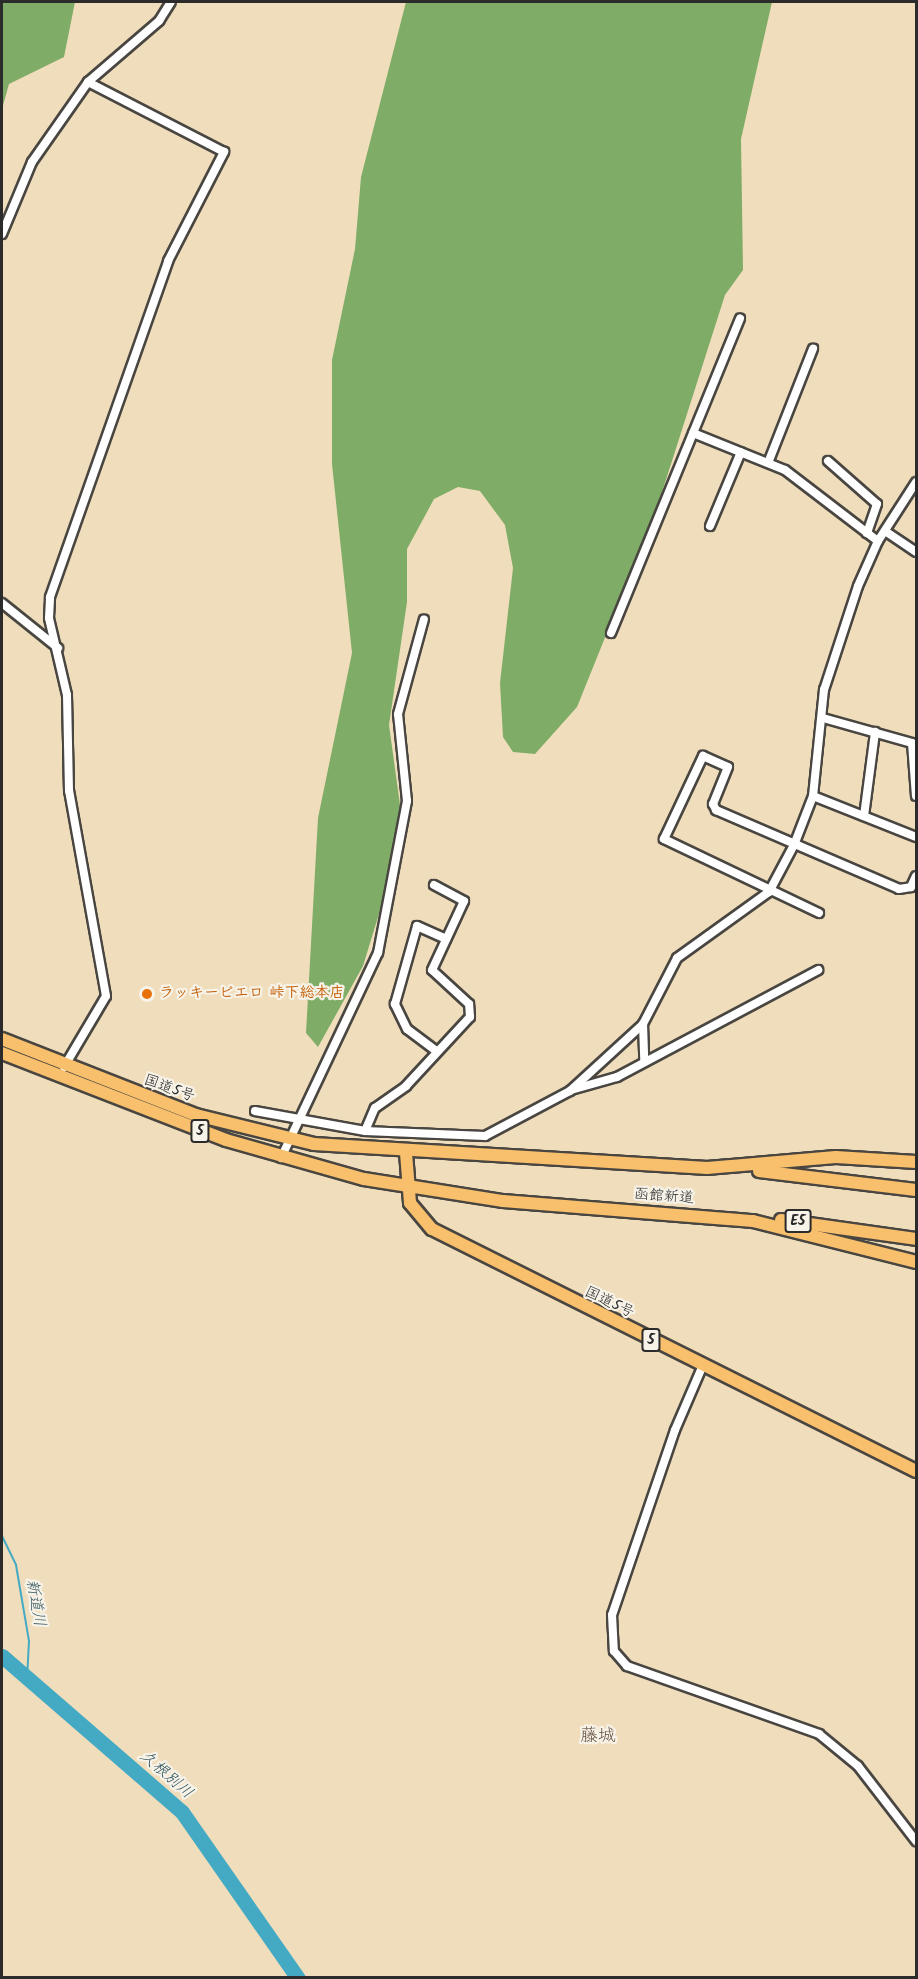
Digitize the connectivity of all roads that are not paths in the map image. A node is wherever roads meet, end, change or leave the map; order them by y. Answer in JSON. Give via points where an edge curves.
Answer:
{"nodes":[{"id":1,"x":171,"y":2,"type":"edge"},
{"id":2,"x":88,"y":82,"type":"junction"},
{"id":3,"x":2,"y":234,"type":"edge"},
{"id":4,"x":741,"y":318,"type":"dead end"},
{"id":5,"x":813,"y":350,"type":"dead end"},
{"id":6,"x":693,"y":433,"type":"junction"},
{"id":7,"x":741,"y":452,"type":"junction"},
{"id":8,"x":828,"y":461,"type":"dead end"},
{"id":9,"x":768,"y":462,"type":"junction"},
{"id":10,"x":916,"y":482,"type":"edge"},
{"id":11,"x":710,"y":526,"type":"dead end"},
{"id":12,"x":885,"y":531,"type":"junction"},
{"id":13,"x":867,"y":533,"type":"junction"},
{"id":14,"x":878,"y":541,"type":"junction"},
{"id":15,"x":916,"y":552,"type":"edge"},
{"id":16,"x":2,"y":603,"type":"edge"},
{"id":17,"x":424,"y":619,"type":"dead end"},
{"id":18,"x":611,"y":633,"type":"dead end"},
{"id":19,"x":58,"y":648,"type":"junction"},
{"id":20,"x":823,"y":718,"type":"junction"},
{"id":21,"x":875,"y":732,"type":"junction"},
{"id":22,"x":813,"y":796,"type":"junction"},
{"id":23,"x":916,"y":796,"type":"edge"},
{"id":24,"x":864,"y":816,"type":"junction"},
{"id":25,"x":916,"y":837,"type":"edge"},
{"id":26,"x":794,"y":845,"type":"junction"},
{"id":27,"x":916,"y":876,"type":"edge"},
{"id":28,"x":434,"y":885,"type":"dead end"},
{"id":29,"x":769,"y":892,"type":"junction"},
{"id":30,"x":819,"y":913,"type":"dead end"},
{"id":31,"x":446,"y":939,"type":"junction"},
{"id":32,"x":818,"y":970,"type":"dead end"},
{"id":33,"x":643,"y":1024,"type":"junction"},
{"id":34,"x":2,"y":1039,"type":"edge"},
{"id":35,"x":435,"y":1050,"type":"junction"},
{"id":36,"x":2,"y":1053,"type":"edge"},
{"id":37,"x":644,"y":1062,"type":"junction"},
{"id":38,"x":63,"y":1070,"type":"junction"},
{"id":39,"x":570,"y":1091,"type":"junction"},
{"id":40,"x":255,"y":1111,"type":"dead end"},
{"id":41,"x":294,"y":1121,"type":"junction"},
{"id":42,"x":365,"y":1131,"type":"junction"},
{"id":43,"x":485,"y":1136,"type":"junction"},
{"id":44,"x":287,"y":1139,"type":"junction"},
{"id":45,"x":406,"y":1153,"type":"junction"},
{"id":46,"x":281,"y":1158,"type":"junction"},
{"id":47,"x":486,"y":1158,"type":"junction"},
{"id":48,"x":916,"y":1162,"type":"edge"},
{"id":49,"x":707,"y":1168,"type":"junction"},
{"id":50,"x":406,"y":1188,"type":"junction"},
{"id":51,"x":916,"y":1190,"type":"edge"},
{"id":52,"x":678,"y":1212,"type":"junction"},
{"id":53,"x":916,"y":1239,"type":"edge"},
{"id":54,"x":916,"y":1262,"type":"edge"},
{"id":55,"x":703,"y":1365,"type":"junction"},
{"id":56,"x":916,"y":1471,"type":"edge"},
{"id":57,"x":916,"y":1841,"type":"edge"}],
"edges":[{"from":1,"to":2,"type":"street","via":[[159,21]]},
{"from":2,"to":3,"type":"street","via":[[32,162]]},
{"from":2,"to":19,"type":"street","via":[[224,152],[168,261],[76,512],[50,597]]},
{"from":4,"to":6,"type":"street"},
{"from":5,"to":9,"type":"street"},
{"from":6,"to":7,"type":"street"},
{"from":6,"to":18,"type":"street"},
{"from":7,"to":9,"type":"street"},
{"from":7,"to":11,"type":"street"},
{"from":8,"to":13,"type":"street","via":[[877,504]]},
{"from":9,"to":13,"type":"street"},
{"from":10,"to":12,"type":"street"},
{"from":12,"to":14,"type":"street"},
{"from":12,"to":15,"type":"street"},
{"from":13,"to":14,"type":"street"},
{"from":14,"to":20,"type":"street","via":[[827,677]]},
{"from":16,"to":19,"type":"street"},
{"from":17,"to":41,"type":"street","via":[[398,714],[407,801],[378,952]]},
{"from":19,"to":38,"type":"street","via":[[67,695],[69,791],[106,996]]},
{"from":20,"to":21,"type":"street"},
{"from":20,"to":22,"type":"street"},
{"from":21,"to":23,"type":"street","via":[[912,742]]},
{"from":21,"to":24,"type":"street"},
{"from":22,"to":24,"type":"street"},
{"from":22,"to":26,"type":"street"},
{"from":24,"to":25,"type":"street"},
{"from":26,"to":27,"type":"street","via":[[899,890],[911,887]]},
{"from":26,"to":29,"type":"street"},
{"from":26,"to":29,"type":"street","via":[[716,810],[713,804],[728,767],[703,756],[664,839],[759,881]]},
{"from":28,"to":31,"type":"street","via":[[464,901]]},
{"from":29,"to":30,"type":"street"},
{"from":29,"to":33,"type":"street","via":[[677,958]]},
{"from":31,"to":35,"type":"street","via":[[432,970],[471,1009],[470,1017]]},
{"from":31,"to":35,"type":"street","via":[[417,926],[395,1004],[407,1029]]},
{"from":32,"to":37,"type":"street"},
{"from":33,"to":37,"type":"street"},
{"from":33,"to":39,"type":"street"},
{"from":34,"to":38,"type":"highway","name":"国道5号","number":"5"},
{"from":35,"to":42,"type":"street","via":[[406,1086],[371,1112]]},
{"from":36,"to":38,"type":"highway","name":"国道5号","number":"5"},
{"from":37,"to":39,"type":"street"},
{"from":38,"to":44,"type":"highway","name":"国道5号","number":"5","via":[[196,1115]]},
{"from":38,"to":46,"type":"highway","name":"国道5号","number":"5"},
{"from":39,"to":43,"type":"street"},
{"from":40,"to":41,"type":"street"},
{"from":41,"to":42,"type":"street"},
{"from":41,"to":44,"type":"street"},
{"from":42,"to":43,"type":"street"},
{"from":43,"to":47,"type":"street"},
{"from":44,"to":45,"type":"highway","name":"国道5号","number":"5"},
{"from":44,"to":46,"type":"street"},
{"from":45,"to":47,"type":"highway","name":"函館新道","number":"5"},
{"from":45,"to":50,"type":"highway","name":"国道5号","number":"5"},
{"from":46,"to":50,"type":"highway","name":"国道5号","number":"5"},
{"from":47,"to":49,"type":"highway","name":"函館新道","number":"5"},
{"from":48,"to":49,"type":"highway","name":"函館新道","number":"5","via":[[836,1157]]},
{"from":49,"to":51,"type":"highway"},
{"from":50,"to":52,"type":"highway","name":"函館新道","number":"5","via":[[540,1205]]},
{"from":50,"to":55,"type":"highway","name":"国道5号","number":"5","via":[[418,1216],[432,1230]]},
{"from":52,"to":53,"type":"highway","number":"E5","via":[[799,1221]]},
{"from":52,"to":54,"type":"highway","name":"函館新道","number":"5","via":[[785,1227]]},
{"from":55,"to":56,"type":"highway","name":"国道5号","number":"5"},
{"from":55,"to":57,"type":"street","via":[[675,1430],[612,1615],[615,1651],[627,1666],[819,1734],[858,1766]]}]}
